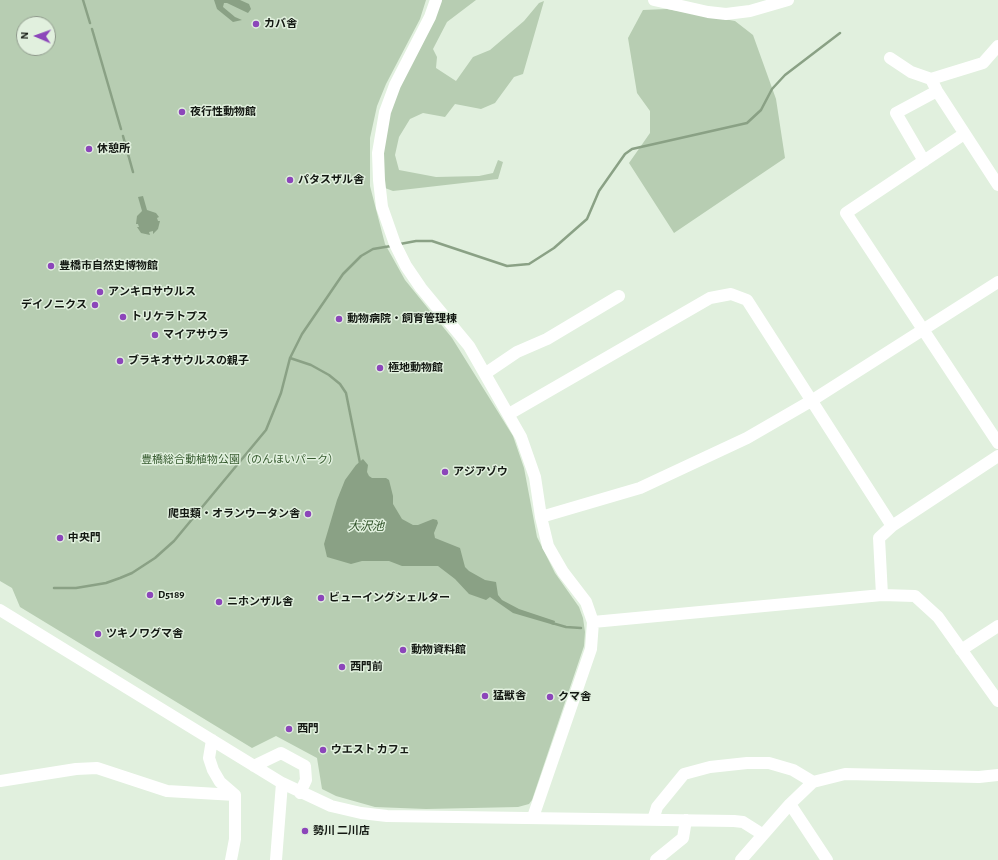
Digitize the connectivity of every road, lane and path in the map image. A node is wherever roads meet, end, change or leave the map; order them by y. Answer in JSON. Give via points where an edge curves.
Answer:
{"nodes":[{"id":1,"x":436,"y":0,"type":"edge"},
{"id":2,"x":654,"y":0,"type":"edge"},
{"id":3,"x":788,"y":0,"type":"edge"},
{"id":4,"x":998,"y":46,"type":"edge"},
{"id":5,"x":890,"y":58,"type":"dead end"},
{"id":6,"x":931,"y":79,"type":"junction"},
{"id":7,"x":937,"y":91,"type":"junction"},
{"id":8,"x":964,"y":134,"type":"junction"},
{"id":9,"x":924,"y":161,"type":"junction"},
{"id":10,"x":998,"y":185,"type":"edge"},
{"id":11,"x":998,"y":282,"type":"edge"},
{"id":12,"x":619,"y":296,"type":"dead end"},
{"id":13,"x":923,"y":328,"type":"junction"},
{"id":14,"x":486,"y":373,"type":"junction"},
{"id":15,"x":811,"y":401,"type":"junction"},
{"id":16,"x":509,"y":414,"type":"junction"},
{"id":17,"x":998,"y":443,"type":"edge"},
{"id":18,"x":998,"y":456,"type":"edge"},
{"id":19,"x":541,"y":517,"type":"junction"},
{"id":20,"x":892,"y":526,"type":"junction"},
{"id":21,"x":882,"y":595,"type":"junction"},
{"id":22,"x":0,"y":610,"type":"edge"},
{"id":23,"x":593,"y":622,"type":"junction"},
{"id":24,"x":998,"y":626,"type":"edge"},
{"id":25,"x":962,"y":650,"type":"junction"},
{"id":26,"x":998,"y":701,"type":"edge"},
{"id":27,"x":212,"y":740,"type":"junction"},
{"id":28,"x":254,"y":766,"type":"junction"},
{"id":29,"x":998,"y":775,"type":"edge"},
{"id":30,"x":0,"y":781,"type":"edge"},
{"id":31,"x":813,"y":782,"type":"junction"},
{"id":32,"x":282,"y":783,"type":"junction"},
{"id":33,"x":300,"y":793,"type":"junction"},
{"id":34,"x":235,"y":795,"type":"junction"},
{"id":35,"x":790,"y":804,"type":"junction"},
{"id":36,"x":533,"y":817,"type":"junction"},
{"id":37,"x":653,"y":820,"type":"junction"},
{"id":38,"x":686,"y":820,"type":"junction"},
{"id":39,"x":762,"y":834,"type":"junction"},
{"id":40,"x":230,"y":860,"type":"edge"},
{"id":41,"x":276,"y":860,"type":"edge"},
{"id":42,"x":656,"y":860,"type":"edge"},
{"id":43,"x":741,"y":860,"type":"edge"},
{"id":44,"x":827,"y":860,"type":"edge"}],
"edges":[{"from":1,"to":14,"type":"street","via":[[395,85],[385,112],[378,153],[380,195],[390,233],[406,266],[469,346]]},
{"from":2,"to":3,"type":"street","via":[[726,14],[750,11]]},
{"from":4,"to":6,"type":"street","via":[[983,63]]},
{"from":5,"to":6,"type":"street","via":[[911,72]]},
{"from":6,"to":7,"type":"street"},
{"from":7,"to":8,"type":"street"},
{"from":7,"to":9,"type":"street","via":[[896,113]]},
{"from":8,"to":9,"type":"street"},
{"from":8,"to":10,"type":"street"},
{"from":9,"to":13,"type":"street","via":[[846,213]]},
{"from":11,"to":13,"type":"street"},
{"from":12,"to":14,"type":"street","via":[[547,339],[517,352]]},
{"from":13,"to":15,"type":"street"},
{"from":13,"to":17,"type":"street"},
{"from":14,"to":16,"type":"street"},
{"from":15,"to":16,"type":"street","via":[[747,300],[731,294],[710,298]]},
{"from":15,"to":19,"type":"street","via":[[747,438],[640,488]]},
{"from":15,"to":20,"type":"street"},
{"from":16,"to":19,"type":"street","via":[[532,466]]},
{"from":18,"to":20,"type":"street"},
{"from":19,"to":23,"type":"street","via":[[544,534],[553,557],[586,602]]},
{"from":20,"to":21,"type":"street","via":[[879,538]]},
{"from":21,"to":23,"type":"street"},
{"from":21,"to":25,"type":"street","via":[[915,596],[938,617]]},
{"from":22,"to":27,"type":"street"},
{"from":23,"to":36,"type":"street","via":[[592,649]]},
{"from":24,"to":25,"type":"street"},
{"from":25,"to":26,"type":"street"},
{"from":27,"to":28,"type":"street"},
{"from":27,"to":34,"type":"street","via":[[209,758],[213,770],[224,787]]},
{"from":28,"to":32,"type":"street"},
{"from":28,"to":33,"type":"street","via":[[281,752],[305,766],[306,780]]},
{"from":29,"to":31,"type":"street","via":[[979,777],[845,774]]},
{"from":30,"to":34,"type":"street","via":[[97,768],[167,791]]},
{"from":31,"to":35,"type":"street"},
{"from":31,"to":37,"type":"street","via":[[793,770],[769,763],[710,767],[684,774],[657,807]]},
{"from":32,"to":33,"type":"street"},
{"from":32,"to":41,"type":"street"},
{"from":33,"to":36,"type":"street","via":[[331,806],[370,815]]},
{"from":34,"to":40,"type":"street","via":[[235,839]]},
{"from":35,"to":39,"type":"street"},
{"from":35,"to":44,"type":"street"},
{"from":36,"to":37,"type":"street"},
{"from":37,"to":38,"type":"street"},
{"from":38,"to":39,"type":"street","via":[[743,822]]},
{"from":38,"to":42,"type":"street","via":[[683,838]]},
{"from":39,"to":43,"type":"street"}]}
